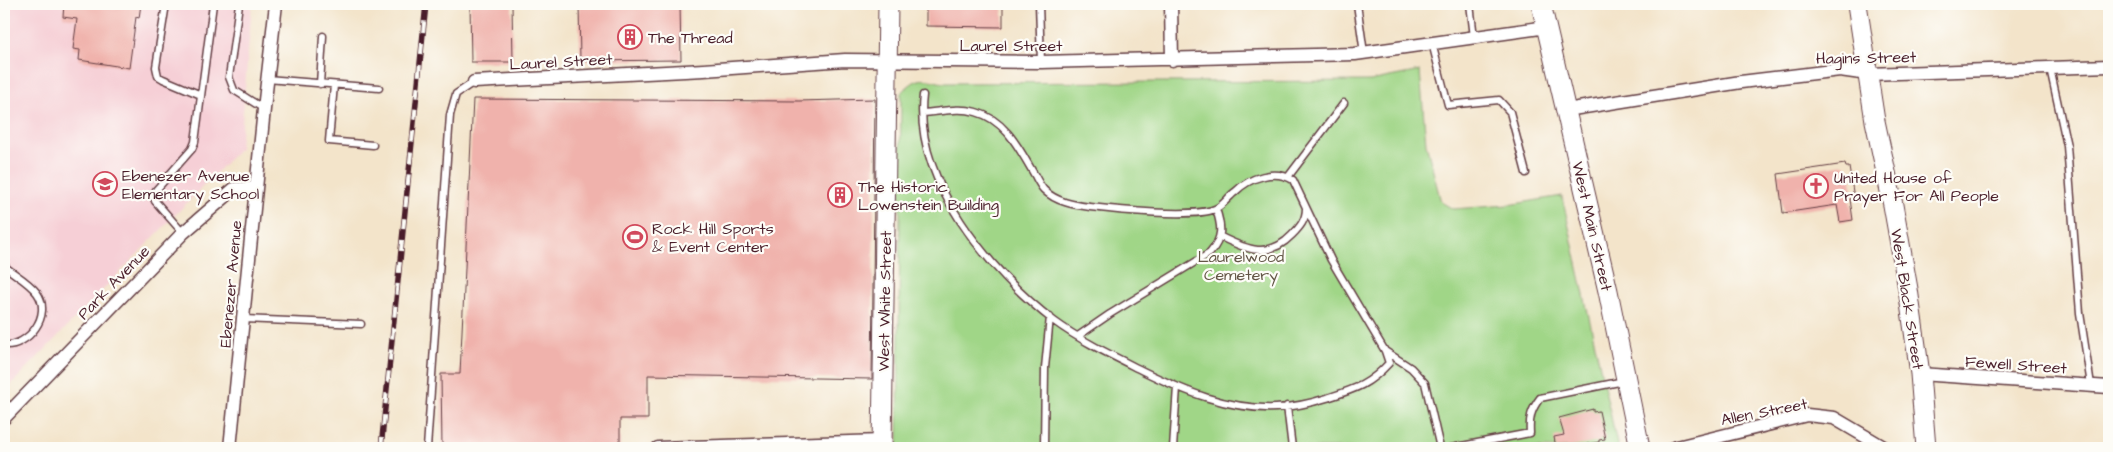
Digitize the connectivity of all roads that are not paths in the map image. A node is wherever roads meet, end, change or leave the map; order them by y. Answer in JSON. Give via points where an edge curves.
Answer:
{"nodes":[{"id":1,"x":166,"y":4,"type":"edge"},
{"id":2,"x":213,"y":4,"type":"edge"},
{"id":3,"x":239,"y":4,"type":"edge"},
{"id":4,"x":276,"y":4,"type":"edge"},
{"id":5,"x":888,"y":4,"type":"edge"},
{"id":6,"x":1039,"y":4,"type":"edge"},
{"id":7,"x":1171,"y":4,"type":"edge"},
{"id":8,"x":1357,"y":4,"type":"edge"},
{"id":9,"x":1470,"y":4,"type":"edge"},
{"id":10,"x":1541,"y":4,"type":"edge"},
{"id":11,"x":1857,"y":4,"type":"edge"},
{"id":12,"x":1546,"y":27,"type":"junction"},
{"id":13,"x":323,"y":36,"type":"dead end"},
{"id":14,"x":1474,"y":37,"type":"junction"},
{"id":15,"x":1432,"y":43,"type":"junction"},
{"id":16,"x":1364,"y":53,"type":"junction"},
{"id":17,"x":889,"y":60,"type":"junction"},
{"id":18,"x":1172,"y":60,"type":"junction"},
{"id":19,"x":1040,"y":62,"type":"junction"},
{"id":20,"x":2109,"y":66,"type":"edge"},
{"id":21,"x":2050,"y":68,"type":"junction"},
{"id":22,"x":1868,"y":74,"type":"junction"},
{"id":23,"x":267,"y":79,"type":"junction"},
{"id":24,"x":474,"y":82,"type":"joint"},
{"id":25,"x":320,"y":84,"type":"junction"},
{"id":26,"x":334,"y":85,"type":"junction"},
{"id":27,"x":379,"y":88,"type":"dead end"},
{"id":28,"x":201,"y":95,"type":"junction"},
{"id":29,"x":923,"y":95,"type":"dead end"},
{"id":30,"x":1344,"y":103,"type":"dead end"},
{"id":31,"x":264,"y":109,"type":"junction"},
{"id":32,"x":1566,"y":110,"type":"junction"},
{"id":33,"x":923,"y":113,"type":"junction"},
{"id":34,"x":373,"y":145,"type":"dead end"},
{"id":35,"x":1526,"y":172,"type":"dead end"},
{"id":36,"x":1288,"y":177,"type":"junction"},
{"id":37,"x":255,"y":188,"type":"junction"},
{"id":38,"x":1306,"y":207,"type":"junction"},
{"id":39,"x":1216,"y":209,"type":"junction"},
{"id":40,"x":183,"y":233,"type":"junction"},
{"id":41,"x":1221,"y":238,"type":"junction"},
{"id":42,"x":4,"y":266,"type":"edge"},
{"id":43,"x":1050,"y":317,"type":"junction"},
{"id":44,"x":244,"y":319,"type":"junction"},
{"id":45,"x":361,"y":324,"type":"dead end"},
{"id":46,"x":1078,"y":336,"type":"junction"},
{"id":47,"x":4,"y":344,"type":"edge"},
{"id":48,"x":1385,"y":351,"type":"junction"},
{"id":49,"x":1920,"y":374,"type":"junction"},
{"id":50,"x":1626,"y":380,"type":"junction"},
{"id":51,"x":2091,"y":386,"type":"junction"},
{"id":52,"x":1177,"y":387,"type":"junction"},
{"id":53,"x":2109,"y":387,"type":"edge"},
{"id":54,"x":1287,"y":406,"type":"junction"},
{"id":55,"x":7,"y":409,"type":"edge"},
{"id":56,"x":882,"y":445,"type":"edge"},
{"id":57,"x":230,"y":448,"type":"edge"},
{"id":58,"x":427,"y":448,"type":"edge"},
{"id":59,"x":658,"y":448,"type":"edge"},
{"id":60,"x":1044,"y":448,"type":"edge"},
{"id":61,"x":1173,"y":448,"type":"edge"},
{"id":62,"x":1292,"y":448,"type":"edge"},
{"id":63,"x":1440,"y":448,"type":"edge"},
{"id":64,"x":1451,"y":448,"type":"edge"},
{"id":65,"x":1640,"y":448,"type":"edge"},
{"id":66,"x":1672,"y":448,"type":"edge"},
{"id":67,"x":1885,"y":448,"type":"edge"},
{"id":68,"x":1926,"y":448,"type":"edge"}],
"edges":[{"from":1,"to":28,"type":"lane","via":[[157,72],[163,80]]},
{"from":2,"to":28,"type":"lane"},
{"from":3,"to":31,"type":"lane","via":[[229,77],[234,90]]},
{"from":4,"to":23,"type":"street","name":"Ebenezer Avenue"},
{"from":5,"to":17,"type":"street","name":"West White Street"},
{"from":6,"to":19,"type":"lane"},
{"from":7,"to":18,"type":"street"},
{"from":8,"to":16,"type":"lane"},
{"from":9,"to":14,"type":"lane"},
{"from":10,"to":12,"type":"street","name":"West Main Street"},
{"from":11,"to":22,"type":"street","name":"West Black Street"},
{"from":12,"to":14,"type":"street","name":"Laurel Street"},
{"from":12,"to":32,"type":"street","name":"West Main Street"},
{"from":13,"to":25,"type":"lane"},
{"from":14,"to":15,"type":"street","name":"Laurel Street"},
{"from":15,"to":16,"type":"street","name":"Laurel Street"},
{"from":15,"to":35,"type":"lane","via":[[1448,105],[1499,100],[1510,112]]},
{"from":16,"to":18,"type":"street","name":"Laurel Street"},
{"from":17,"to":19,"type":"street","name":"Laurel Street"},
{"from":17,"to":24,"type":"street","name":"Laurel Street"},
{"from":17,"to":56,"type":"street","name":"West White Street"},
{"from":18,"to":19,"type":"street","name":"Laurel Street"},
{"from":20,"to":21,"type":"street","name":"Hagins Street"},
{"from":21,"to":22,"type":"street","name":"Hagins Street"},
{"from":21,"to":51,"type":"lane","via":[[2067,146],[2080,313]]},
{"from":22,"to":32,"type":"street","name":"Hagins Street","via":[[1830,71]]},
{"from":22,"to":49,"type":"street","name":"West Black Street","via":[[1908,290]]},
{"from":23,"to":25,"type":"lane"},
{"from":23,"to":31,"type":"street","name":"Ebenezer Avenue"},
{"from":24,"to":58,"type":"lane","via":[[456,94],[450,115]]},
{"from":25,"to":26,"type":"lane"},
{"from":26,"to":27,"type":"lane"},
{"from":26,"to":34,"type":"lane","via":[[329,141]]},
{"from":28,"to":40,"type":"lane","via":[[192,149],[156,190],[154,197]]},
{"from":29,"to":33,"type":"lane"},
{"from":30,"to":36,"type":"lane"},
{"from":31,"to":37,"type":"street","name":"Ebenezer Avenue"},
{"from":32,"to":50,"type":"street","name":"West Main Street"},
{"from":33,"to":39,"type":"lane","via":[[962,110],[992,118],[1014,140],[1044,190],[1063,202],[1104,209],[1161,212],[1203,213]]},
{"from":33,"to":43,"type":"lane","via":[[929,159],[944,193],[1001,272]]},
{"from":36,"to":38,"type":"lane","via":[[1294,180]]},
{"from":36,"to":39,"type":"lane","via":[[1271,174],[1259,178],[1235,191]]},
{"from":37,"to":40,"type":"street","name":"Park Avenue","via":[[234,189]]},
{"from":37,"to":44,"type":"street","name":"Ebenezer Avenue"},
{"from":38,"to":41,"type":"lane","via":[[1300,227],[1275,248],[1248,250]]},
{"from":38,"to":48,"type":"lane","via":[[1334,266]]},
{"from":39,"to":41,"type":"lane","via":[[1221,223]]},
{"from":40,"to":55,"type":"street","name":"Park Avenue"},
{"from":41,"to":46,"type":"lane","via":[[1202,259]]},
{"from":42,"to":47,"type":"lane","via":[[38,294],[42,312],[30,334],[14,344]]},
{"from":43,"to":46,"type":"lane"},
{"from":43,"to":60,"type":"lane","via":[[1045,368]]},
{"from":44,"to":45,"type":"lane"},
{"from":44,"to":57,"type":"street","name":"Ebenezer Avenue"},
{"from":46,"to":52,"type":"lane"},
{"from":48,"to":54,"type":"lane","via":[[1389,363],[1376,378],[1308,404]]},
{"from":48,"to":63,"type":"lane","via":[[1411,368],[1424,383]]},
{"from":49,"to":51,"type":"street","name":"Fewell Street"},
{"from":49,"to":68,"type":"street","name":"West Black Street"},
{"from":50,"to":64,"type":"lane","via":[[1540,398],[1532,409],[1530,433]]},
{"from":50,"to":65,"type":"street","name":"West Main Street"},
{"from":51,"to":53,"type":"street","name":"Fewell Street"},
{"from":52,"to":54,"type":"lane","via":[[1244,406]]},
{"from":52,"to":61,"type":"lane"},
{"from":54,"to":62,"type":"lane"},
{"from":56,"to":59,"type":"street"},
{"from":66,"to":67,"type":"street","name":"Allen Street","via":[[1807,415],[1834,418]]}]}
